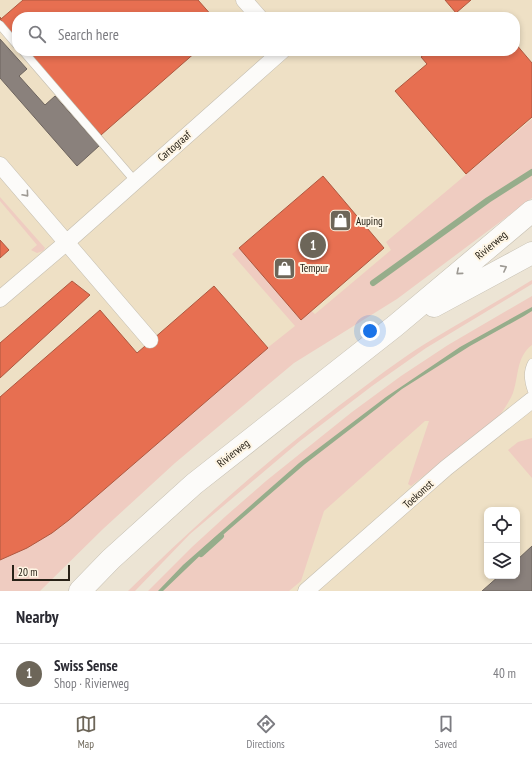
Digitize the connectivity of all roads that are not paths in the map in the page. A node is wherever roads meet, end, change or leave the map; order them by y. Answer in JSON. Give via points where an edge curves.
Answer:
{"nodes":[{"id":1,"x":244,"y":0,"type":"edge"},
{"id":2,"x":254,"y":12,"type":"edge"},
{"id":3,"x":0,"y":25,"type":"edge"},
{"id":4,"x":12,"y":38,"type":"edge"},
{"id":5,"x":27,"y":56,"type":"edge"},
{"id":6,"x":276,"y":56,"type":"edge"},
{"id":7,"x":0,"y":165,"type":"edge"},
{"id":8,"x":135,"y":181,"type":"junction"},
{"id":9,"x":532,"y":211,"type":"edge"},
{"id":10,"x":67,"y":242,"type":"junction"},
{"id":11,"x":532,"y":253,"type":"edge"},
{"id":12,"x":0,"y":299,"type":"edge"},
{"id":13,"x":395,"y":326,"type":"junction"},
{"id":14,"x":150,"y":340,"type":"dead end"},
{"id":15,"x":532,"y":363,"type":"edge"},
{"id":16,"x":532,"y":391,"type":"edge"},
{"id":17,"x":532,"y":400,"type":"edge"},
{"id":18,"x":80,"y":591,"type":"edge"},
{"id":19,"x":306,"y":591,"type":"edge"}],
"edges":[{"from":1,"to":2,"type":"street"},
{"from":3,"to":4,"type":"lane"},
{"from":5,"to":8,"type":"lane"},
{"from":6,"to":8,"type":"street","name":"Cartograaf"},
{"from":7,"to":10,"type":"street","one_way":true},
{"from":8,"to":10,"type":"street","name":"Cartograaf"},
{"from":9,"to":13,"type":"main road","name":"Rivierweg","one_way":true},
{"from":10,"to":12,"type":"street","name":"Cartograaf"},
{"from":10,"to":14,"type":"street"},
{"from":13,"to":11,"type":"main road","name":"Rivierweg","one_way":true},
{"from":13,"to":18,"type":"main road","name":"Rivierweg","via":[[194,484]]},
{"from":15,"to":16,"type":"lane","via":[[529,375]]},
{"from":17,"to":19,"type":"street","name":"Toekomst","via":[[446,468]]}]}
